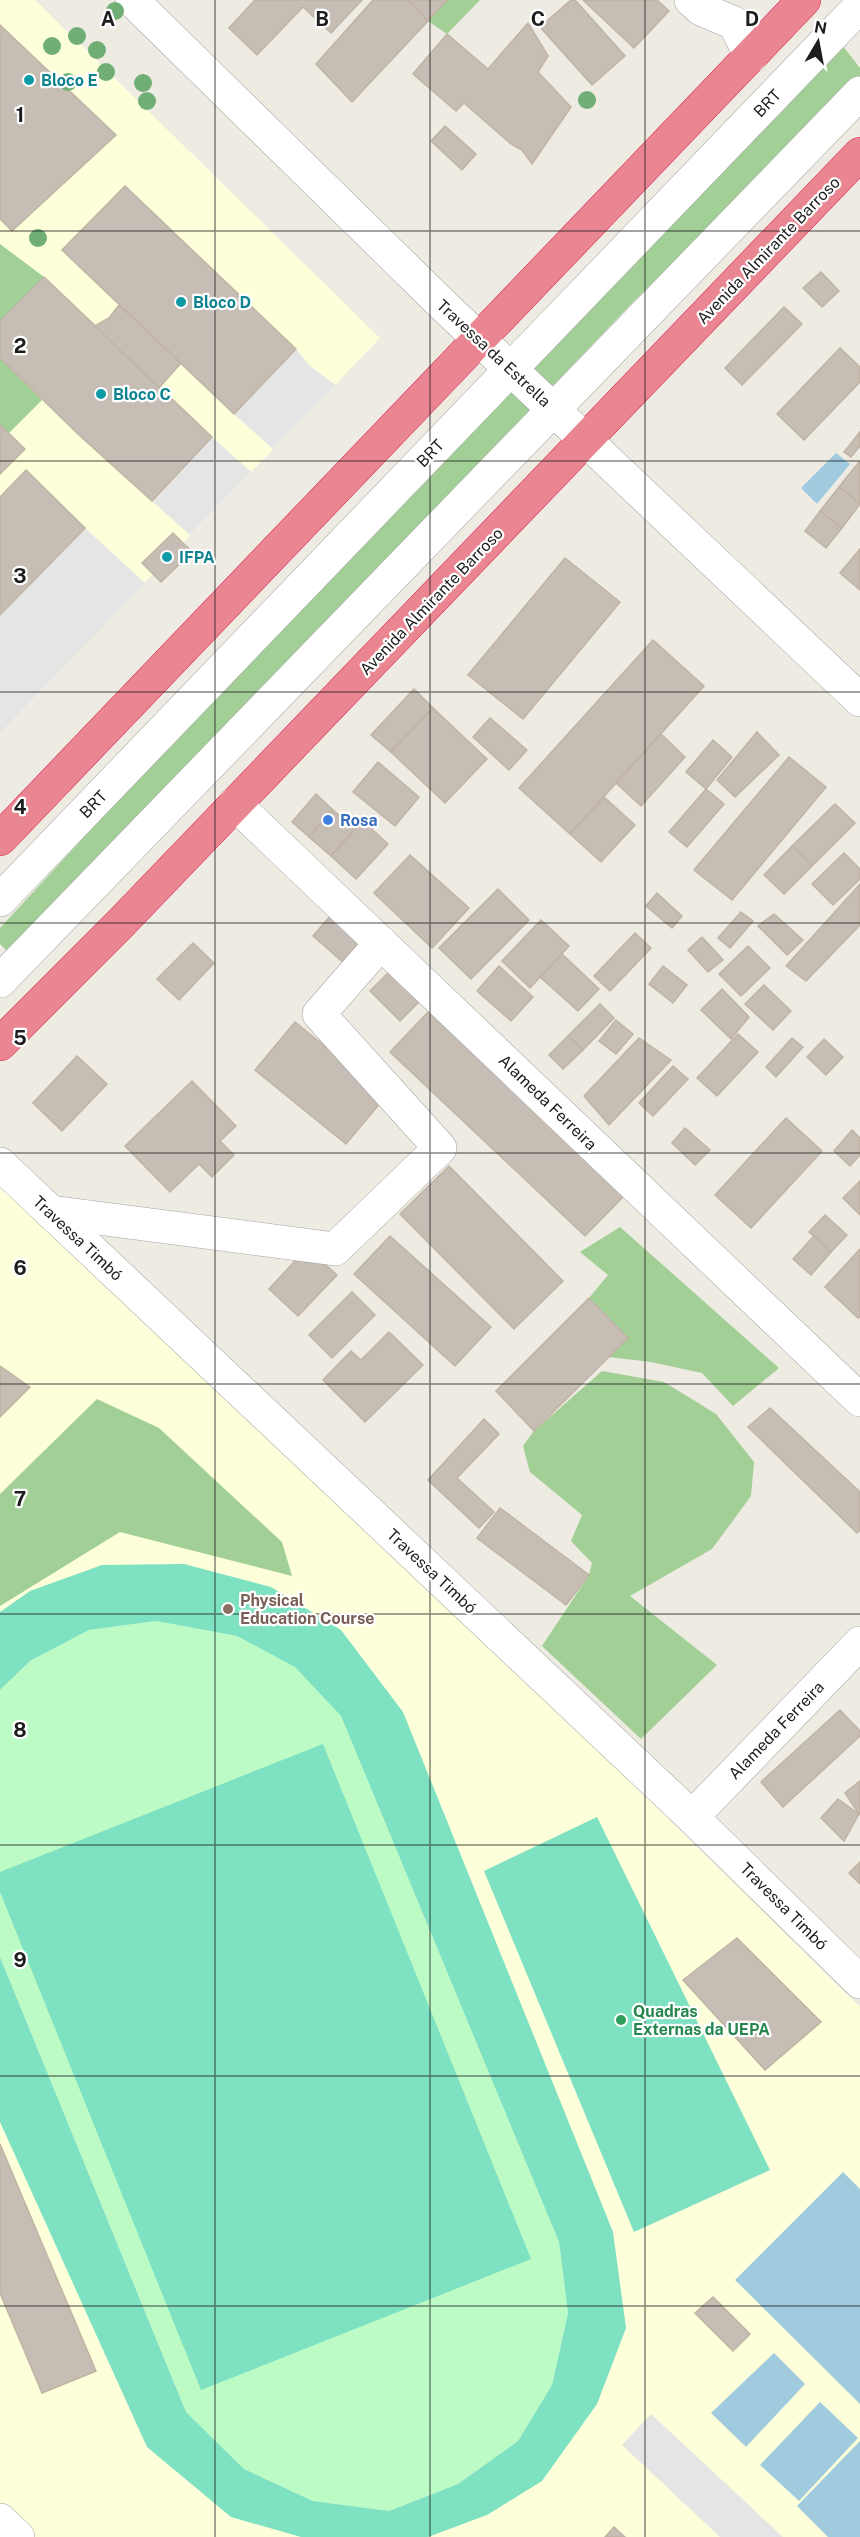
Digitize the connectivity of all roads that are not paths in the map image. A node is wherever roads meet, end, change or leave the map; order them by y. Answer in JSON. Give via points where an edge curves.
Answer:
{"nodes":[{"id":1,"x":132,"y":0,"type":"edge"},
{"id":2,"x":691,"y":0,"type":"edge"},
{"id":3,"x":804,"y":0,"type":"edge"},
{"id":4,"x":860,"y":6,"type":"edge"},
{"id":5,"x":751,"y":56,"type":"junction"},
{"id":6,"x":860,"y":93,"type":"edge"},
{"id":7,"x":860,"y":154,"type":"edge"},
{"id":8,"x":480,"y":340,"type":"junction"},
{"id":9,"x":511,"y":369,"type":"junction"},
{"id":10,"x":554,"y":409,"type":"junction"},
{"id":11,"x":587,"y":440,"type":"junction"},
{"id":12,"x":860,"y":700,"type":"edge"},
{"id":13,"x":235,"y":804,"type":"junction"},
{"id":14,"x":0,"y":839,"type":"edge"},
{"id":15,"x":0,"y":900,"type":"edge"},
{"id":16,"x":381,"y":943,"type":"junction"},
{"id":17,"x":0,"y":981,"type":"edge"},
{"id":18,"x":0,"y":1044,"type":"edge"},
{"id":19,"x":0,"y":1164,"type":"edge"},
{"id":20,"x":51,"y":1212,"type":"junction"},
{"id":21,"x":860,"y":1400,"type":"edge"},
{"id":22,"x":860,"y":1643,"type":"edge"},
{"id":23,"x":692,"y":1817,"type":"junction"},
{"id":24,"x":860,"y":1982,"type":"edge"},
{"id":25,"x":0,"y":2520,"type":"edge"},
{"id":26,"x":18,"y":2537,"type":"edge"}],
"edges":[{"from":1,"to":8,"type":"street","name":"Travessa da Estrella"},
{"from":2,"to":5,"type":"street","via":[[701,9],[734,23]]},
{"from":3,"to":5,"type":"highway"},
{"from":4,"to":9,"type":"street","name":"BRT"},
{"from":5,"to":8,"type":"highway"},
{"from":6,"to":10,"type":"street"},
{"from":7,"to":11,"type":"highway","name":"Avenida Almirante Barroso"},
{"from":8,"to":9,"type":"street","name":"Travessa da Estrella"},
{"from":8,"to":14,"type":"highway"},
{"from":9,"to":10,"type":"street","name":"Travessa da Estrella"},
{"from":9,"to":15,"type":"street","name":"BRT"},
{"from":10,"to":11,"type":"street","name":"Travessa da Estrella"},
{"from":10,"to":17,"type":"street"},
{"from":11,"to":12,"type":"street","name":"Travessa da Estrella"},
{"from":11,"to":13,"type":"highway","name":"Avenida Almirante Barroso"},
{"from":13,"to":16,"type":"street","name":"Alameda Ferreira"},
{"from":13,"to":18,"type":"highway","name":"Avenida Almirante Barroso"},
{"from":16,"to":20,"type":"street","via":[[319,1014],[440,1148],[335,1249]]},
{"from":16,"to":21,"type":"street","name":"Alameda Ferreira"},
{"from":19,"to":20,"type":"street","name":"Travessa Timbó"},
{"from":20,"to":23,"type":"street","name":"Travessa Timbó"},
{"from":22,"to":23,"type":"street","name":"Alameda Ferreira"},
{"from":23,"to":24,"type":"street","name":"Travessa Timbó"},
{"from":25,"to":26,"type":"street"}]}
